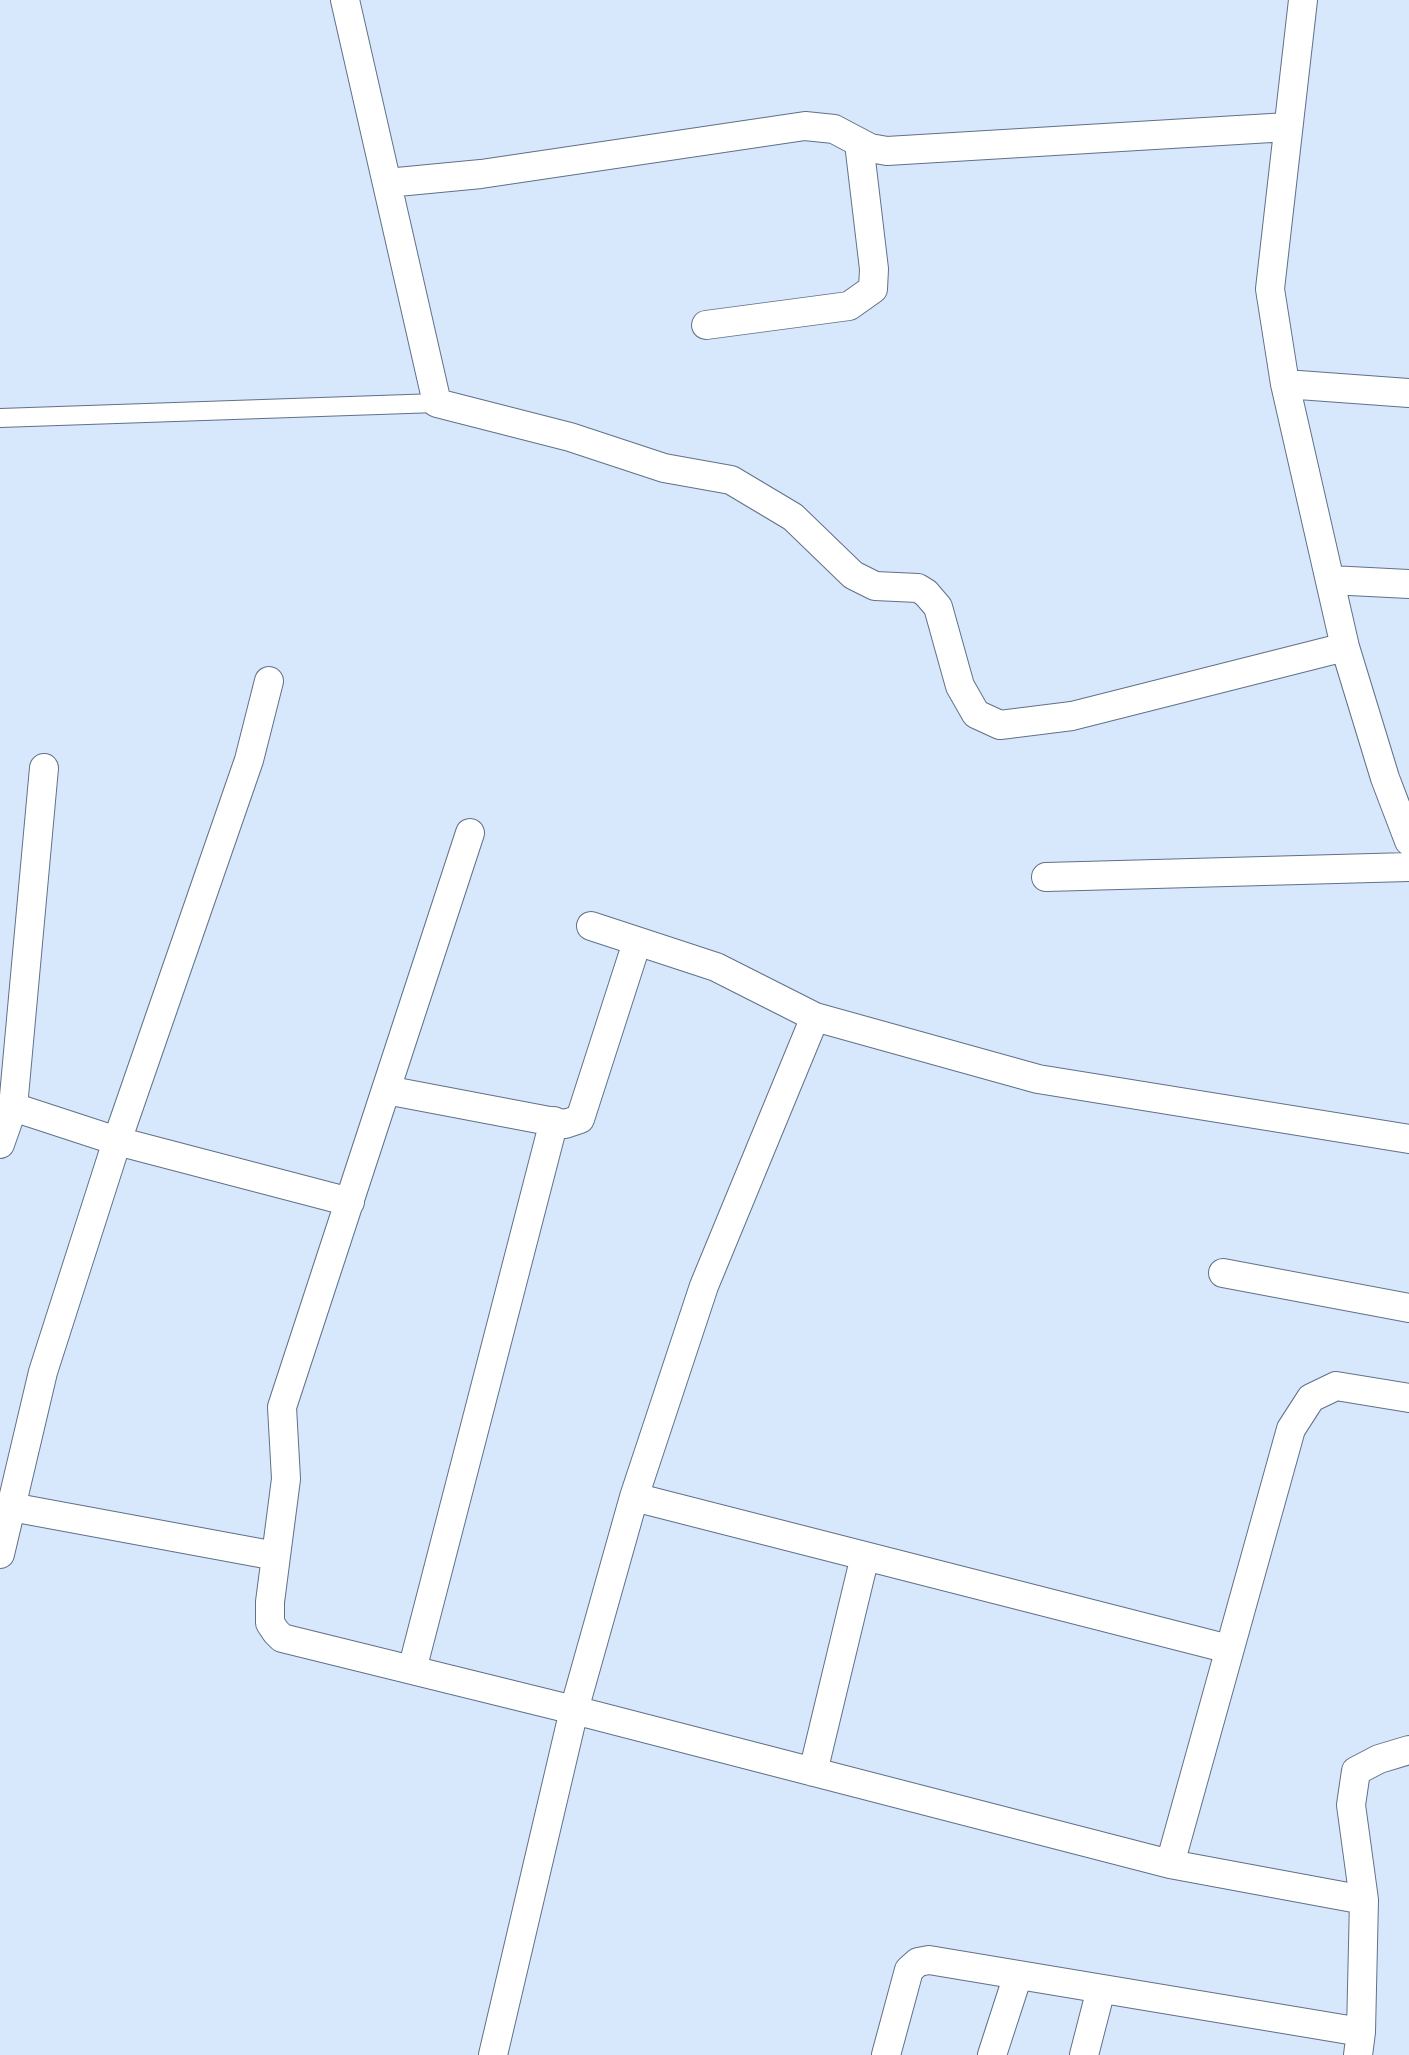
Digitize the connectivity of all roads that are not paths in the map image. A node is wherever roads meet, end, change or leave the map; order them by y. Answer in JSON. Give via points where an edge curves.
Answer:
{"nodes":[{"id":1,"x":345,"y":0,"type":"edge"},
{"id":2,"x":1303,"y":0,"type":"edge"},
{"id":3,"x":1288,"y":127,"type":"junction"},
{"id":4,"x":859,"y":142,"type":"junction"},
{"id":5,"x":387,"y":183,"type":"junction"},
{"id":6,"x":706,"y":325,"type":"dead end"},
{"id":7,"x":1285,"y":384,"type":"junction"},
{"id":8,"x":1409,"y":392,"type":"edge"},
{"id":9,"x":437,"y":403,"type":"junction"},
{"id":10,"x":0,"y":418,"type":"edge"},
{"id":11,"x":1330,"y":580,"type":"junction"},
{"id":12,"x":1409,"y":584,"type":"edge"},
{"id":13,"x":1346,"y":647,"type":"junction"},
{"id":14,"x":270,"y":680,"type":"dead end"},
{"id":15,"x":44,"y":768,"type":"dead end"},
{"id":16,"x":470,"y":833,"type":"dead end"},
{"id":17,"x":1409,"y":842,"type":"edge"},
{"id":18,"x":1409,"y":867,"type":"edge"},
{"id":19,"x":1046,"y":877,"type":"dead end"},
{"id":20,"x":591,"y":926,"type":"dead end"},
{"id":21,"x":637,"y":942,"type":"junction"},
{"id":22,"x":815,"y":1017,"type":"junction"},
{"id":23,"x":386,"y":1090,"type":"junction"},
{"id":24,"x":12,"y":1107,"type":"junction"},
{"id":25,"x":554,"y":1121,"type":"junction"},
{"id":26,"x":1409,"y":1139,"type":"edge"},
{"id":27,"x":117,"y":1141,"type":"junction"},
{"id":28,"x":0,"y":1144,"type":"edge"},
{"id":29,"x":350,"y":1202,"type":"junction"},
{"id":30,"x":1223,"y":1273,"type":"dead end"},
{"id":31,"x":1409,"y":1308,"type":"edge"},
{"id":32,"x":1409,"y":1398,"type":"edge"},
{"id":33,"x":634,"y":1497,"type":"junction"},
{"id":34,"x":11,"y":1507,"type":"junction"},
{"id":35,"x":0,"y":1554,"type":"edge"},
{"id":36,"x":276,"y":1556,"type":"junction"},
{"id":37,"x":865,"y":1556,"type":"junction"},
{"id":38,"x":1229,"y":1650,"type":"junction"},
{"id":39,"x":412,"y":1670,"type":"junction"},
{"id":40,"x":574,"y":1710,"type":"junction"},
{"id":41,"x":1409,"y":1750,"type":"edge"},
{"id":42,"x":813,"y":1772,"type":"junction"},
{"id":43,"x":1170,"y":1864,"type":"junction"},
{"id":44,"x":1364,"y":1900,"type":"junction"},
{"id":45,"x":1018,"y":1975,"type":"junction"},
{"id":46,"x":1101,"y":1989,"type":"junction"},
{"id":47,"x":1359,"y":2043,"type":"edge"},
{"id":48,"x":493,"y":2055,"type":"edge"},
{"id":49,"x":886,"y":2055,"type":"edge"},
{"id":50,"x":992,"y":2055,"type":"edge"},
{"id":51,"x":1084,"y":2055,"type":"edge"}],
"edges":[{"from":1,"to":5,"type":"street"},
{"from":2,"to":3,"type":"street"},
{"from":3,"to":4,"type":"street","via":[[887,151]]},
{"from":3,"to":7,"type":"street","via":[[1270,289]]},
{"from":4,"to":5,"type":"street","via":[[834,129],[805,126],[481,174]]},
{"from":4,"to":6,"type":"street","via":[[874,269],[873,289],[848,306]]},
{"from":5,"to":9,"type":"street"},
{"from":7,"to":8,"type":"street"},
{"from":7,"to":11,"type":"street"},
{"from":9,"to":10,"type":"lane"},
{"from":9,"to":13,"type":"street","via":[[570,438],[664,468],[731,480],[793,517],[853,575],[875,586],[918,588],[926,593],[938,608],[960,686],[976,714],[1000,726],[1072,716]]},
{"from":11,"to":12,"type":"street"},
{"from":11,"to":13,"type":"street"},
{"from":13,"to":17,"type":"street","via":[[1385,778]]},
{"from":14,"to":27,"type":"street","via":[[249,760]]},
{"from":15,"to":24,"type":"street"},
{"from":16,"to":23,"type":"street"},
{"from":18,"to":19,"type":"street"},
{"from":20,"to":21,"type":"street"},
{"from":21,"to":22,"type":"street","via":[[716,967]]},
{"from":21,"to":25,"type":"street","via":[[580,1119],[565,1124]]},
{"from":22,"to":26,"type":"street","via":[[1038,1079]]},
{"from":22,"to":33,"type":"street","via":[[704,1286]]},
{"from":23,"to":25,"type":"street"},
{"from":23,"to":29,"type":"street"},
{"from":24,"to":27,"type":"street"},
{"from":24,"to":28,"type":"street"},
{"from":25,"to":39,"type":"street"},
{"from":27,"to":29,"type":"street"},
{"from":27,"to":34,"type":"street","via":[[43,1372]]},
{"from":29,"to":36,"type":"street","via":[[282,1407],[286,1479]]},
{"from":30,"to":31,"type":"street"},
{"from":32,"to":38,"type":"street","via":[[1336,1386],[1311,1398],[1291,1429]]},
{"from":33,"to":37,"type":"street"},
{"from":33,"to":40,"type":"street"},
{"from":34,"to":35,"type":"street"},
{"from":34,"to":36,"type":"street"},
{"from":36,"to":39,"type":"street","via":[[270,1622],[282,1638]]},
{"from":37,"to":38,"type":"street"},
{"from":37,"to":42,"type":"street"},
{"from":38,"to":43,"type":"street"},
{"from":39,"to":40,"type":"street"},
{"from":40,"to":42,"type":"street"},
{"from":40,"to":48,"type":"street"},
{"from":41,"to":44,"type":"street","via":[[1379,1759],[1356,1771],[1351,1805]]},
{"from":42,"to":43,"type":"street"},
{"from":43,"to":44,"type":"street"},
{"from":44,"to":47,"type":"street"},
{"from":45,"to":46,"type":"street"},
{"from":45,"to":49,"type":"street","via":[[929,1960],[918,1962],[909,1970]]},
{"from":45,"to":50,"type":"street"},
{"from":46,"to":47,"type":"street"},
{"from":46,"to":51,"type":"street"}]}
